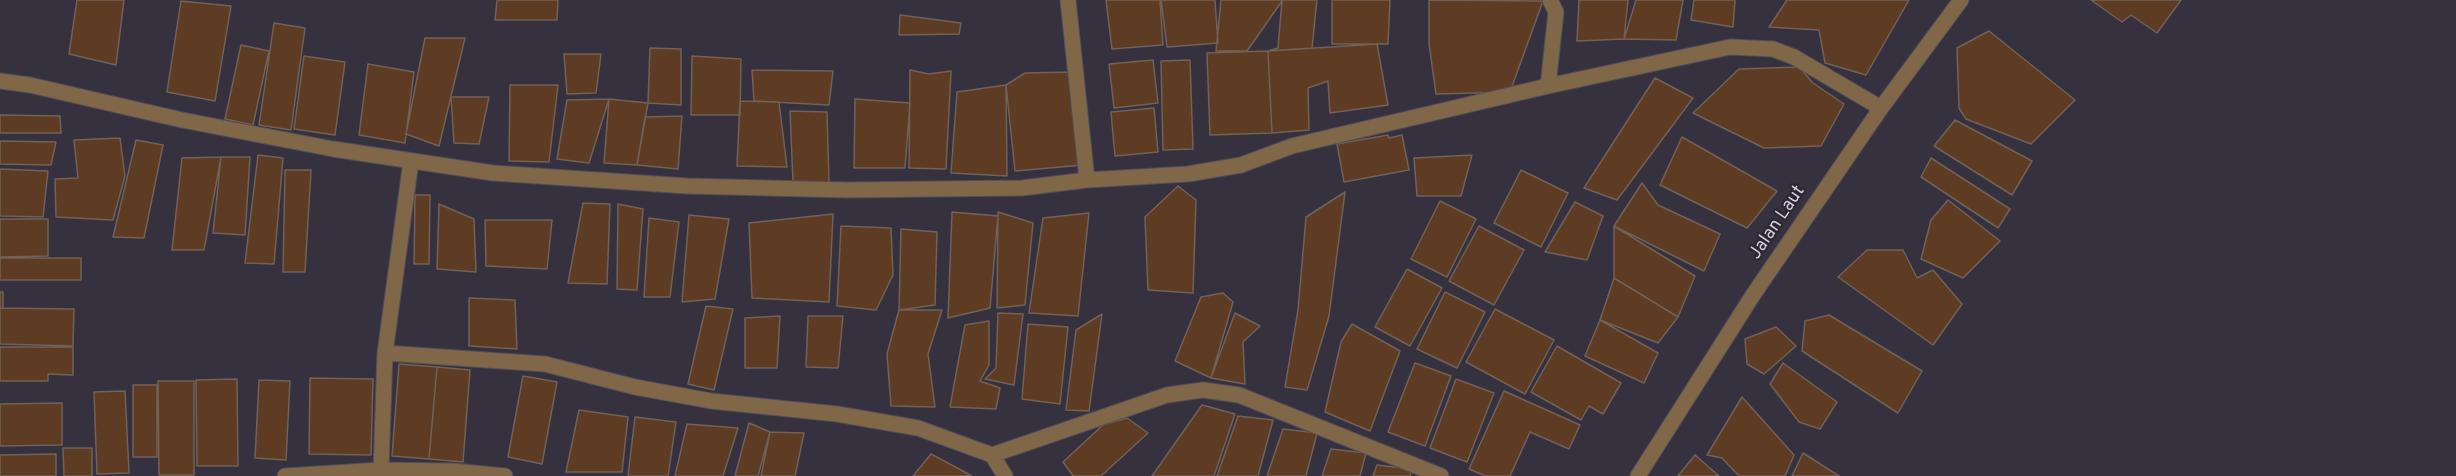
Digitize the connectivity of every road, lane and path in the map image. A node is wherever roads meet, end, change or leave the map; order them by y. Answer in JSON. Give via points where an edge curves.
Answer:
{"nodes":[{"id":1,"x":1068,"y":0,"type":"edge"},
{"id":2,"x":1550,"y":0,"type":"edge"},
{"id":3,"x":1961,"y":0,"type":"edge"},
{"id":4,"x":0,"y":81,"type":"edge"},
{"id":5,"x":1548,"y":86,"type":"junction"},
{"id":6,"x":1881,"y":108,"type":"junction"},
{"id":7,"x":411,"y":161,"type":"junction"},
{"id":8,"x":1087,"y":180,"type":"junction"},
{"id":9,"x":385,"y":353,"type":"junction"},
{"id":10,"x":992,"y":455,"type":"junction"},
{"id":11,"x":381,"y":470,"type":"junction"},
{"id":12,"x":285,"y":476,"type":"edge"},
{"id":13,"x":505,"y":476,"type":"edge"},
{"id":14,"x":1005,"y":476,"type":"edge"},
{"id":15,"x":1441,"y":476,"type":"edge"},
{"id":16,"x":1638,"y":476,"type":"edge"}],
"edges":[{"from":1,"to":8,"type":"street"},
{"from":2,"to":5,"type":"street","via":[[1556,12]]},
{"from":3,"to":6,"type":"street","name":"Jalan Laut"},
{"from":4,"to":7,"type":"street","via":[[193,122]]},
{"from":5,"to":6,"type":"street","via":[[1715,48],[1759,47],[1812,66]]},
{"from":5,"to":8,"type":"street","via":[[1292,146],[1241,165],[1188,174]]},
{"from":6,"to":16,"type":"street","name":"Jalan Laut","via":[[1753,295]]},
{"from":7,"to":8,"type":"street","via":[[493,173],[687,186],[848,190],[1022,188]]},
{"from":7,"to":9,"type":"street"},
{"from":9,"to":10,"type":"street","via":[[544,364],[635,387],[918,428]]},
{"from":9,"to":11,"type":"street"},
{"from":10,"to":14,"type":"street"},
{"from":10,"to":15,"type":"street","via":[[1167,395],[1203,390],[1239,395]]},
{"from":11,"to":12,"type":"street"},
{"from":11,"to":13,"type":"street"}]}
